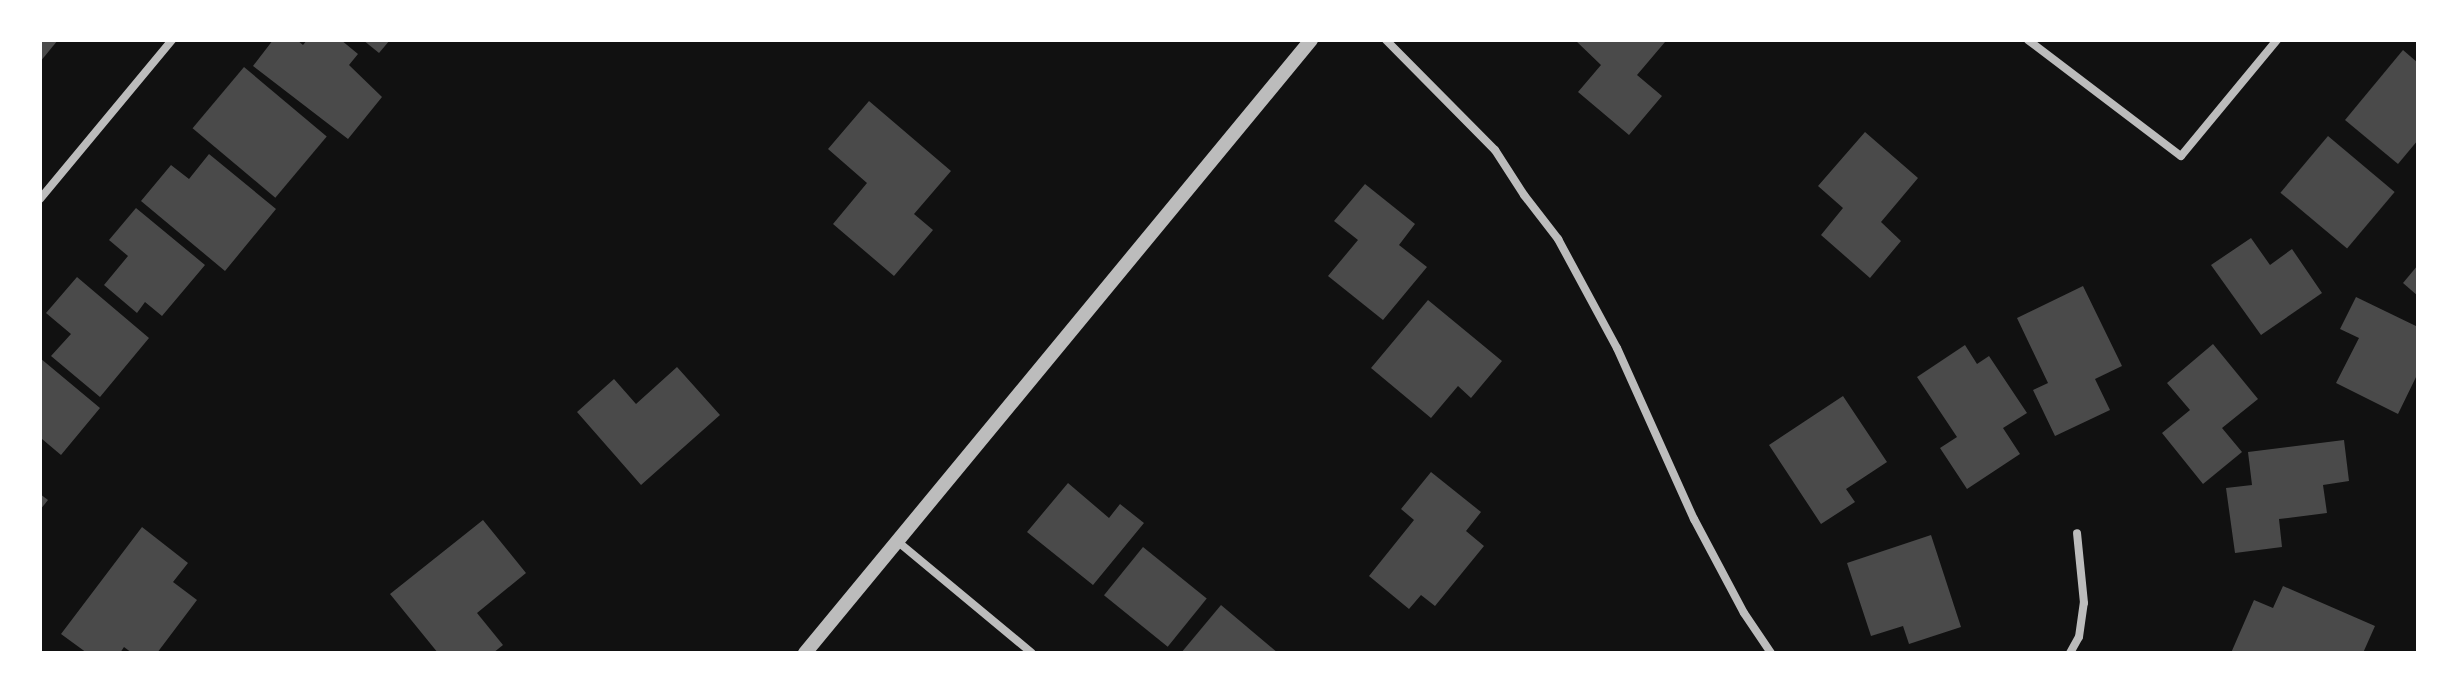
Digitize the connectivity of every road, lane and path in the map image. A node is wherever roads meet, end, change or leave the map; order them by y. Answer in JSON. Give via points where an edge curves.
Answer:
{"nodes":[{"id":1,"x":172,"y":40,"type":"edge"},
{"id":2,"x":1311,"y":40,"type":"edge"},
{"id":3,"x":1386,"y":40,"type":"edge"},
{"id":4,"x":2028,"y":40,"type":"edge"},
{"id":5,"x":2277,"y":40,"type":"edge"},
{"id":6,"x":40,"y":199,"type":"edge"},
{"id":7,"x":2077,"y":533,"type":"dead end"},
{"id":8,"x":897,"y":541,"type":"junction"},
{"id":9,"x":805,"y":653,"type":"edge"},
{"id":10,"x":1032,"y":653,"type":"edge"},
{"id":11,"x":1771,"y":653,"type":"edge"},
{"id":12,"x":2070,"y":653,"type":"edge"}],
"edges":[{"from":1,"to":6,"type":"street"},
{"from":2,"to":8,"type":"street"},
{"from":3,"to":11,"type":"street","via":[[1495,150],[1558,239],[1617,348],[1694,519]]},
{"from":4,"to":5,"type":"street","via":[[2181,156]]},
{"from":7,"to":12,"type":"street","via":[[2084,603],[2079,637]]},
{"from":8,"to":9,"type":"street"},
{"from":8,"to":10,"type":"street"}]}
